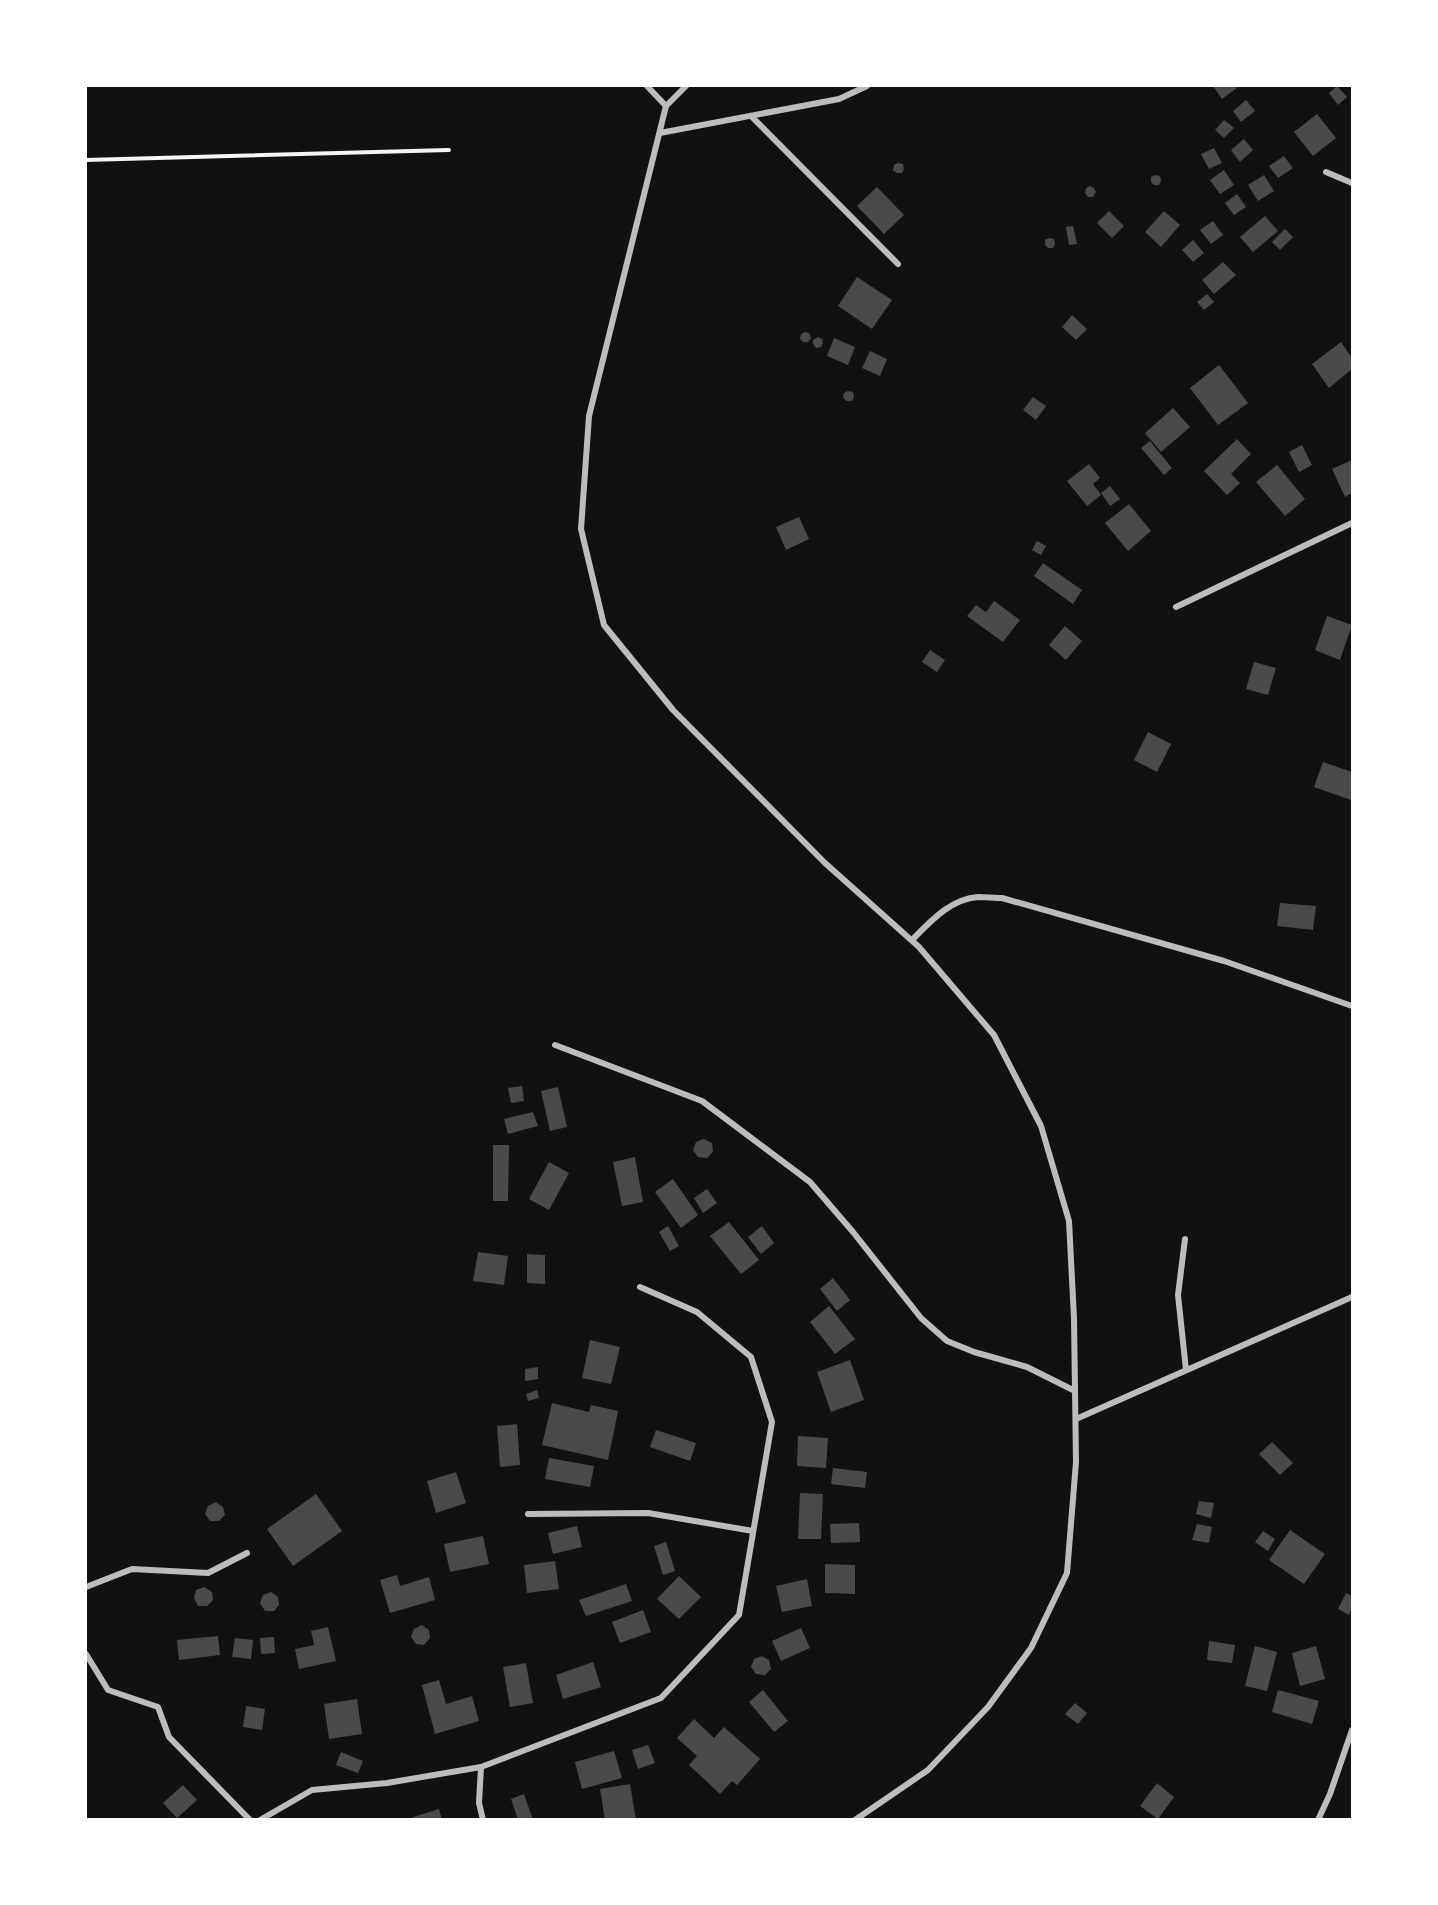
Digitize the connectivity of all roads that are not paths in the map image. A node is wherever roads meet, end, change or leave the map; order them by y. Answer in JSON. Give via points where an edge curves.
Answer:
{"nodes":[{"id":1,"x":646,"y":86,"type":"edge"},
{"id":2,"x":686,"y":86,"type":"edge"},
{"id":3,"x":867,"y":86,"type":"edge"},
{"id":4,"x":666,"y":106,"type":"junction"},
{"id":5,"x":751,"y":116,"type":"junction"},
{"id":6,"x":660,"y":133,"type":"junction"},
{"id":7,"x":1326,"y":172,"type":"dead end"},
{"id":8,"x":1353,"y":183,"type":"edge"},
{"id":9,"x":898,"y":264,"type":"dead end"},
{"id":10,"x":1353,"y":523,"type":"edge"},
{"id":11,"x":1176,"y":607,"type":"dead end"},
{"id":12,"x":912,"y":940,"type":"junction"},
{"id":13,"x":1353,"y":1006,"type":"edge"},
{"id":14,"x":555,"y":1045,"type":"dead end"},
{"id":15,"x":1185,"y":1239,"type":"dead end"},
{"id":16,"x":640,"y":1287,"type":"dead end"},
{"id":17,"x":1353,"y":1297,"type":"edge"},
{"id":18,"x":1186,"y":1370,"type":"junction"},
{"id":19,"x":1076,"y":1391,"type":"junction"},
{"id":20,"x":1076,"y":1419,"type":"junction"},
{"id":21,"x":528,"y":1514,"type":"dead end"},
{"id":22,"x":753,"y":1531,"type":"junction"},
{"id":23,"x":247,"y":1553,"type":"dead end"},
{"id":24,"x":86,"y":1587,"type":"edge"},
{"id":25,"x":86,"y":1654,"type":"edge"},
{"id":26,"x":1353,"y":1730,"type":"edge"},
{"id":27,"x":481,"y":1767,"type":"junction"},
{"id":28,"x":250,"y":1820,"type":"edge"},
{"id":29,"x":260,"y":1820,"type":"edge"},
{"id":30,"x":483,"y":1820,"type":"edge"},
{"id":31,"x":855,"y":1820,"type":"edge"},
{"id":32,"x":1318,"y":1820,"type":"edge"}],
"edges":[{"from":1,"to":4,"type":"street"},
{"from":2,"to":4,"type":"street"},
{"from":3,"to":5,"type":"street","via":[[839,99]]},
{"from":4,"to":6,"type":"street"},
{"from":5,"to":6,"type":"street"},
{"from":5,"to":9,"type":"street"},
{"from":6,"to":12,"type":"street","via":[[589,416],[581,529],[604,625],[673,710],[825,863]]},
{"from":7,"to":8,"type":"street"},
{"from":10,"to":11,"type":"street"},
{"from":12,"to":13,"type":"street","via":[[936,915],[955,904],[976,897],[1002,898],[1224,962]]},
{"from":12,"to":19,"type":"street","via":[[994,1035],[1041,1126],[1070,1221]]},
{"from":14,"to":19,"type":"street","via":[[702,1101],[810,1182],[921,1318],[947,1341],[1027,1366]]},
{"from":15,"to":18,"type":"street","via":[[1178,1295]]},
{"from":16,"to":22,"type":"street","via":[[697,1312],[751,1357],[772,1422]]},
{"from":17,"to":18,"type":"street"},
{"from":18,"to":20,"type":"street"},
{"from":19,"to":20,"type":"street"},
{"from":20,"to":31,"type":"street","via":[[1066,1573],[1030,1648],[988,1707],[928,1770]]},
{"from":21,"to":22,"type":"street","via":[[648,1513]]},
{"from":22,"to":27,"type":"street","via":[[739,1615],[661,1698]]},
{"from":23,"to":24,"type":"street","via":[[208,1573],[132,1569]]},
{"from":25,"to":28,"type":"street","via":[[108,1690],[158,1707],[169,1737]]},
{"from":26,"to":32,"type":"street"},
{"from":27,"to":29,"type":"street","via":[[387,1783],[312,1790]]},
{"from":27,"to":30,"type":"street","via":[[479,1803]]}]}
